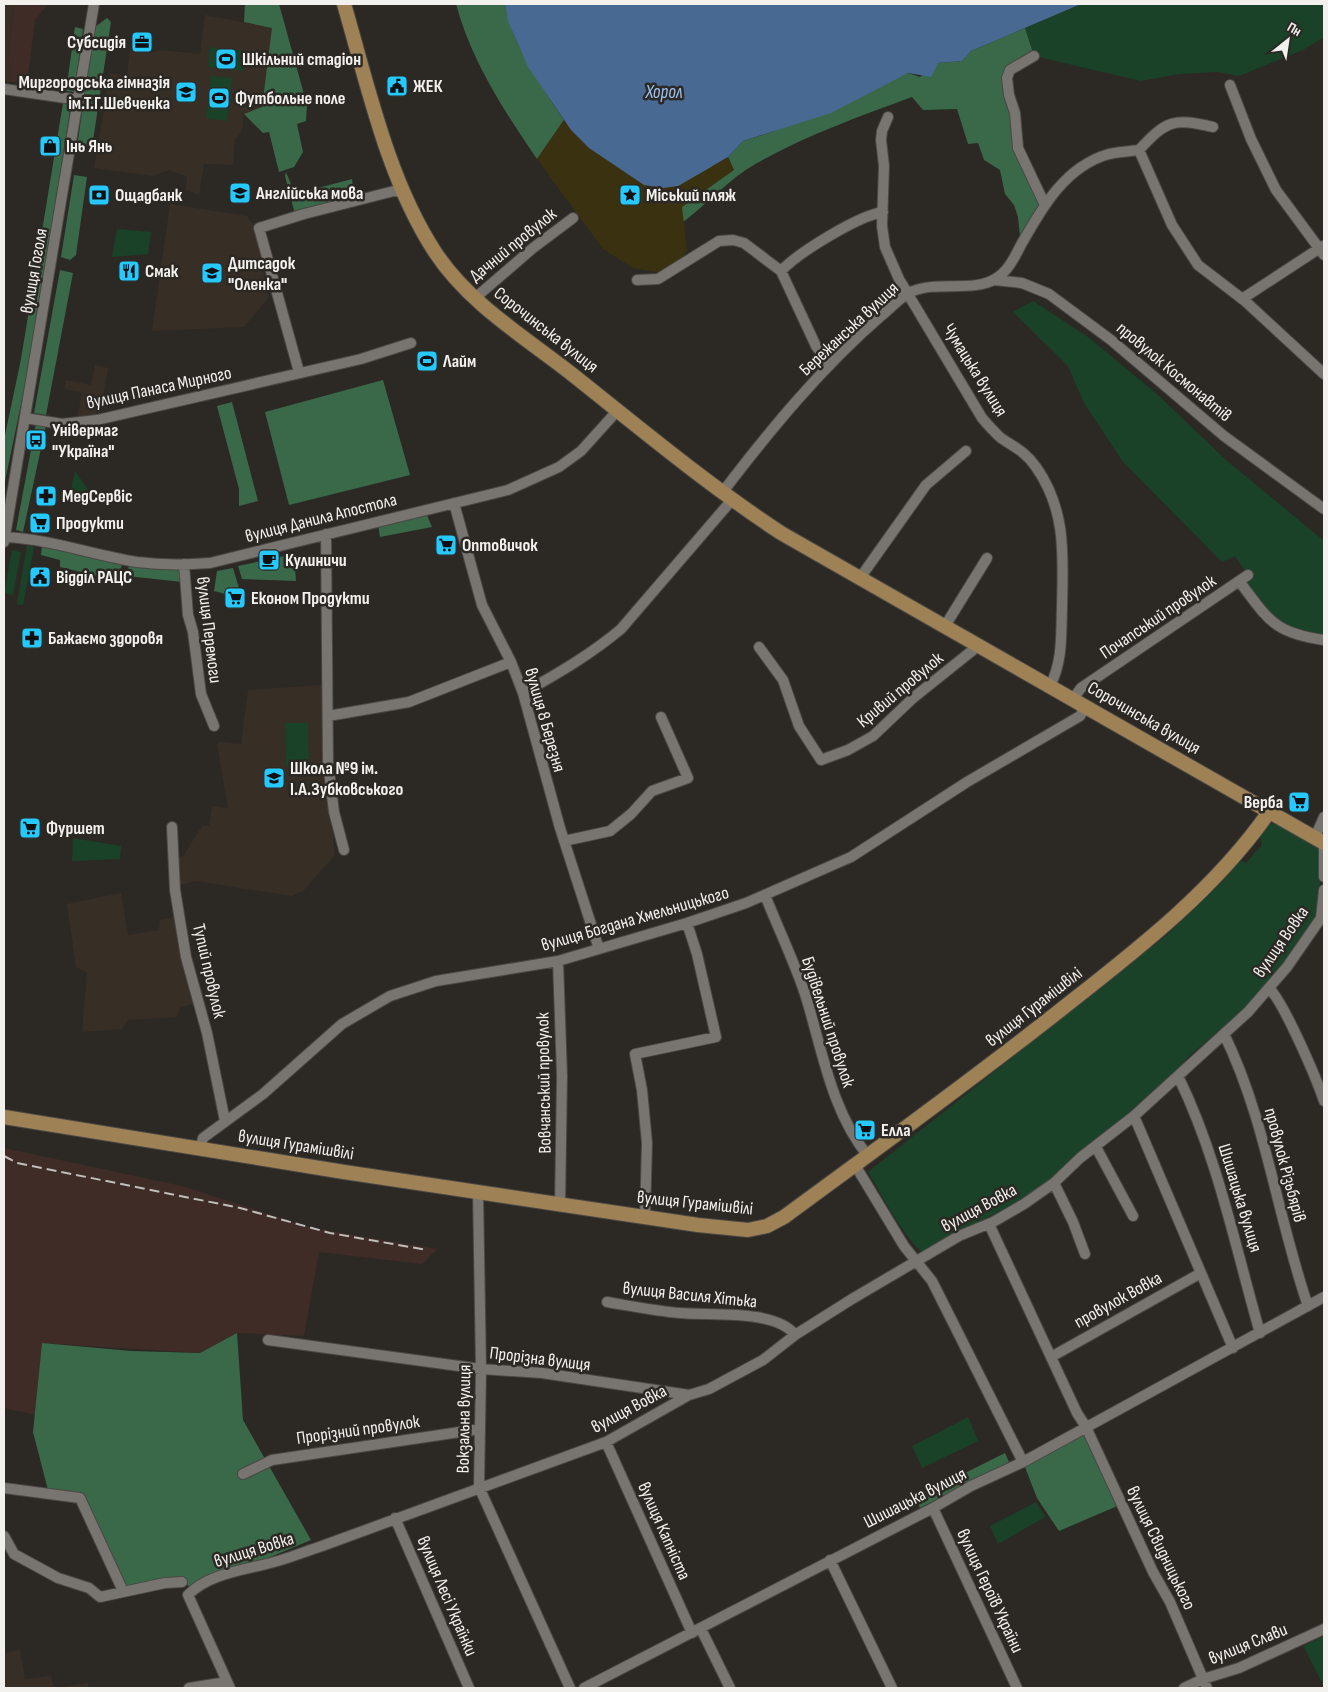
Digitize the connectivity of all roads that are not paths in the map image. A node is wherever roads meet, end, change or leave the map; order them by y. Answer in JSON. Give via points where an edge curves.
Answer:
{"nodes":[{"id":1,"x":94,"y":4,"type":"edge"},
{"id":2,"x":344,"y":4,"type":"edge"},
{"id":3,"x":1034,"y":56,"type":"dead end"},
{"id":4,"x":1230,"y":85,"type":"dead end"},
{"id":5,"x":4,"y":89,"type":"edge"},
{"id":6,"x":79,"y":100,"type":"junction"},
{"id":7,"x":888,"y":117,"type":"dead end"},
{"id":8,"x":1213,"y":127,"type":"dead end"},
{"id":9,"x":1139,"y":150,"type":"junction"},
{"id":10,"x":404,"y":192,"type":"junction"},
{"id":11,"x":1045,"y":205,"type":"junction"},
{"id":12,"x":883,"y":212,"type":"junction"},
{"id":13,"x":573,"y":218,"type":"dead end"},
{"id":14,"x":1323,"y":250,"type":"edge"},
{"id":15,"x":781,"y":271,"type":"junction"},
{"id":16,"x":637,"y":280,"type":"dead end"},
{"id":17,"x":994,"y":280,"type":"junction"},
{"id":18,"x":908,"y":293,"type":"junction"},
{"id":19,"x":474,"y":298,"type":"junction"},
{"id":20,"x":1242,"y":299,"type":"junction"},
{"id":21,"x":411,"y":343,"type":"dead end"},
{"id":22,"x":830,"y":365,"type":"junction"},
{"id":23,"x":299,"y":372,"type":"junction"},
{"id":24,"x":1324,"y":374,"type":"edge"},
{"id":25,"x":618,"y":410,"type":"junction"},
{"id":26,"x":25,"y":418,"type":"junction"},
{"id":27,"x":966,"y":451,"type":"dead end"},
{"id":28,"x":727,"y":497,"type":"junction"},
{"id":29,"x":454,"y":503,"type":"junction"},
{"id":30,"x":1324,"y":509,"type":"edge"},
{"id":31,"x":326,"y":534,"type":"junction"},
{"id":32,"x":4,"y":540,"type":"edge"},
{"id":33,"x":987,"y":558,"type":"dead end"},
{"id":34,"x":184,"y":564,"type":"junction"},
{"id":35,"x":860,"y":578,"type":"junction"},
{"id":36,"x":945,"y":626,"type":"junction"},
{"id":37,"x":1324,"y":640,"type":"edge"},
{"id":38,"x":977,"y":644,"type":"junction"},
{"id":39,"x":759,"y":647,"type":"dead end"},
{"id":40,"x":511,"y":662,"type":"junction"},
{"id":41,"x":1050,"y":686,"type":"junction"},
{"id":42,"x":523,"y":693,"type":"junction"},
{"id":43,"x":1073,"y":699,"type":"junction"},
{"id":44,"x":1086,"y":706,"type":"junction"},
{"id":45,"x":328,"y":716,"type":"junction"},
{"id":46,"x":661,"y":716,"type":"dead end"},
{"id":47,"x":214,"y":726,"type":"dead end"},
{"id":48,"x":1269,"y":812,"type":"junction"},
{"id":49,"x":1324,"y":818,"type":"edge"},
{"id":50,"x":172,"y":827,"type":"dead end"},
{"id":51,"x":564,"y":841,"type":"junction"},
{"id":52,"x":1321,"y":841,"type":"edge"},
{"id":53,"x":344,"y":850,"type":"dead end"},
{"id":54,"x":1324,"y":877,"type":"edge"},
{"id":55,"x":1324,"y":890,"type":"edge"},
{"id":56,"x":765,"y":896,"type":"junction"},
{"id":57,"x":1321,"y":918,"type":"junction"},
{"id":58,"x":687,"y":924,"type":"junction"},
{"id":59,"x":1324,"y":930,"type":"edge"},
{"id":60,"x":599,"y":949,"type":"junction"},
{"id":61,"x":558,"y":961,"type":"junction"},
{"id":62,"x":1269,"y":988,"type":"junction"},
{"id":63,"x":1224,"y":1034,"type":"junction"},
{"id":64,"x":1178,"y":1076,"type":"junction"},
{"id":65,"x":1324,"y":1101,"type":"edge"},
{"id":66,"x":1134,"y":1116,"type":"junction"},
{"id":67,"x":4,"y":1117,"type":"edge"},
{"id":68,"x":225,"y":1121,"type":"junction"},
{"id":69,"x":1096,"y":1147,"type":"junction"},
{"id":70,"x":200,"y":1149,"type":"junction"},
{"id":71,"x":868,"y":1156,"type":"junction"},
{"id":72,"x":854,"y":1165,"type":"junction"},
{"id":73,"x":1054,"y":1183,"type":"junction"},
{"id":74,"x":478,"y":1192,"type":"junction"},
{"id":75,"x":560,"y":1205,"type":"junction"},
{"id":76,"x":1133,"y":1216,"type":"dead end"},
{"id":77,"x":645,"y":1217,"type":"junction"},
{"id":78,"x":989,"y":1224,"type":"junction"},
{"id":79,"x":1085,"y":1254,"type":"dead end"},
{"id":80,"x":916,"y":1261,"type":"junction"},
{"id":81,"x":1201,"y":1272,"type":"junction"},
{"id":82,"x":1323,"y":1301,"type":"edge"},
{"id":83,"x":607,"y":1302,"type":"dead end"},
{"id":84,"x":1308,"y":1306,"type":"junction"},
{"id":85,"x":1260,"y":1333,"type":"junction"},
{"id":86,"x":795,"y":1335,"type":"junction"},
{"id":87,"x":268,"y":1340,"type":"dead end"},
{"id":88,"x":1233,"y":1348,"type":"junction"},
{"id":89,"x":1051,"y":1357,"type":"junction"},
{"id":90,"x":482,"y":1369,"type":"junction"},
{"id":91,"x":689,"y":1395,"type":"junction"},
{"id":92,"x":1084,"y":1425,"type":"junction"},
{"id":93,"x":480,"y":1429,"type":"junction"},
{"id":94,"x":606,"y":1442,"type":"junction"},
{"id":95,"x":1023,"y":1462,"type":"junction"},
{"id":96,"x":243,"y":1474,"type":"dead end"},
{"id":97,"x":479,"y":1486,"type":"junction"},
{"id":98,"x":4,"y":1491,"type":"edge"},
{"id":99,"x":933,"y":1508,"type":"junction"},
{"id":100,"x":395,"y":1518,"type":"junction"},
{"id":101,"x":4,"y":1536,"type":"edge"},
{"id":102,"x":830,"y":1560,"type":"junction"},
{"id":103,"x":182,"y":1582,"type":"dead end"},
{"id":104,"x":123,"y":1591,"type":"junction"},
{"id":105,"x":1324,"y":1628,"type":"edge"},
{"id":106,"x":697,"y":1631,"type":"junction"},
{"id":107,"x":1205,"y":1684,"type":"edge"},
{"id":108,"x":229,"y":1685,"type":"edge"},
{"id":109,"x":189,"y":1688,"type":"edge"},
{"id":110,"x":469,"y":1688,"type":"edge"},
{"id":111,"x":570,"y":1688,"type":"edge"},
{"id":112,"x":584,"y":1688,"type":"edge"},
{"id":113,"x":730,"y":1688,"type":"edge"},
{"id":114,"x":892,"y":1688,"type":"edge"},
{"id":115,"x":1017,"y":1688,"type":"edge"},
{"id":116,"x":1184,"y":1688,"type":"edge"}],
"edges":[{"from":1,"to":6,"type":"street","name":"вулиця Гоголя"},
{"from":2,"to":10,"type":"main road","name":"Сорочинська вулиця","via":[[379,127]]},
{"from":3,"to":11,"type":"street","via":[[1010,70],[1008,95],[1015,113],[1018,148]]},
{"from":4,"to":14,"type":"street","via":[[1276,190]]},
{"from":5,"to":6,"type":"street"},
{"from":6,"to":26,"type":"street","name":"вулиця Гоголя"},
{"from":7,"to":12,"type":"street","name":"Чумацька вулиця","via":[[881,140]]},
{"from":8,"to":9,"type":"street","via":[[1189,122],[1170,123]]},
{"from":9,"to":11,"type":"street","via":[[1111,154],[1085,166],[1059,185]]},
{"from":9,"to":20,"type":"street","via":[[1172,225],[1198,265]]},
{"from":10,"to":19,"type":"main road","name":"Сорочинська вулиця","via":[[434,252]]},
{"from":10,"to":23,"type":"street","via":[[394,191],[259,228]]},
{"from":11,"to":17,"type":"street","via":[[1013,261]]},
{"from":12,"to":15,"type":"street","via":[[870,214],[849,226],[790,262]]},
{"from":12,"to":18,"type":"street","name":"Чумацька вулиця","via":[[884,247]]},
{"from":13,"to":19,"type":"street","name":"Дачний провулок"},
{"from":14,"to":20,"type":"street"},
{"from":15,"to":16,"type":"street","via":[[754,249],[733,240],[719,241],[658,279]]},
{"from":15,"to":22,"type":"street","via":[[816,346]]},
{"from":17,"to":18,"type":"street","name":"Бережанська вулиця","via":[[928,287]]},
{"from":17,"to":30,"type":"street","name":"провулок Космонавтів","via":[[1022,282],[1049,294],[1111,340],[1224,436]]},
{"from":18,"to":22,"type":"street","name":"Бережанська вулиця"},
{"from":18,"to":41,"type":"street","name":"Чумацька вулиця","via":[[982,418],[995,433],[1028,456],[1051,496],[1064,543],[1064,570],[1059,661]]},
{"from":19,"to":25,"type":"main road","name":"Сорочинська вулиця"},
{"from":20,"to":24,"type":"street"},
{"from":21,"to":23,"type":"street","name":"вулиця Панаса Мирного","via":[[361,359]]},
{"from":22,"to":28,"type":"street","name":"Бережанська вулиця","via":[[788,411]]},
{"from":23,"to":26,"type":"street","name":"вулиця Панаса Мирного","via":[[97,420],[62,424]]},
{"from":25,"to":28,"type":"main road","name":"Сорочинська вулиця"},
{"from":25,"to":29,"type":"street","name":"вулиця Данила Апостола","via":[[581,452],[559,467],[508,490]]},
{"from":26,"to":32,"type":"street","name":"вулиця Гоголя"},
{"from":27,"to":35,"type":"street","via":[[926,485]]},
{"from":28,"to":35,"type":"main road","name":"Сорочинська вулиця","via":[[781,533]]},
{"from":28,"to":42,"type":"street","name":"Бережанська вулиця","via":[[621,629],[571,666]]},
{"from":29,"to":31,"type":"street","name":"вулиця Данила Апостола"},
{"from":29,"to":40,"type":"street","name":"вулиця 8 Березня","via":[[482,604]]},
{"from":31,"to":34,"type":"street","name":"вулиця Данила Апостола","via":[[210,562]]},
{"from":31,"to":45,"type":"street"},
{"from":32,"to":34,"type":"street","name":"вулиця Данила Апостола","via":[[26,538],[138,562]]},
{"from":33,"to":36,"type":"street"},
{"from":34,"to":47,"type":"street","name":"вулиця Перемоги","via":[[188,615],[201,694]]},
{"from":35,"to":36,"type":"main road","name":"Сорочинська вулиця"},
{"from":36,"to":38,"type":"main road","name":"Сорочинська вулиця"},
{"from":37,"to":43,"type":"street","name":"Почапський провулок","via":[[1270,623],[1243,578],[1081,688]]},
{"from":38,"to":39,"type":"street","name":"Кривий провулок","via":[[873,736],[821,760],[800,726],[783,680]]},
{"from":38,"to":41,"type":"main road","name":"Сорочинська вулиця"},
{"from":40,"to":42,"type":"street","name":"вулиця 8 Березня"},
{"from":40,"to":45,"type":"street","via":[[409,702]]},
{"from":41,"to":43,"type":"main road","name":"Сорочинська вулиця"},
{"from":42,"to":51,"type":"street","name":"вулиця 8 Березня"},
{"from":43,"to":44,"type":"main road","name":"Сорочинська вулиця"},
{"from":44,"to":48,"type":"main road","name":"Сорочинська вулиця"},
{"from":44,"to":56,"type":"street","name":"вулиця Богдана Хмельницького","via":[[1080,716],[967,782],[851,856]]},
{"from":45,"to":53,"type":"street","via":[[330,786]]},
{"from":46,"to":51,"type":"street","via":[[688,778],[652,791],[632,814],[610,831]]},
{"from":48,"to":52,"type":"main road","name":"Сорочинська вулиця"},
{"from":48,"to":71,"type":"main road","name":"вулиця Гурамішвілі","via":[[1213,879],[1156,933],[1042,1025]]},
{"from":49,"to":52,"type":"street"},
{"from":50,"to":68,"type":"street","name":"Тупий провулок","via":[[175,890],[186,957],[207,1033]]},
{"from":51,"to":60,"type":"street","name":"вулиця 8 Березня"},
{"from":52,"to":54,"type":"street"},
{"from":55,"to":57,"type":"street","name":"вулиця Вовка"},
{"from":56,"to":58,"type":"street","name":"вулиця Богдана Хмельницького"},
{"from":56,"to":71,"type":"street","name":"Будівельний провулок","via":[[804,991],[836,1096],[851,1131]]},
{"from":57,"to":59,"type":"street"},
{"from":57,"to":62,"type":"street","name":"вулиця Вовка"},
{"from":58,"to":60,"type":"street","name":"вулиця Богдана Хмельницького"},
{"from":58,"to":77,"type":"street","via":[[716,1037],[635,1054],[647,1143]]},
{"from":60,"to":61,"type":"street","name":"вулиця Богдана Хмельницького"},
{"from":61,"to":68,"type":"street","name":"вулиця Богдана Хмельницького","via":[[436,981],[390,996],[342,1024],[263,1094]]},
{"from":61,"to":75,"type":"street","name":"Вовчанський провулок","via":[[562,1076]]},
{"from":62,"to":63,"type":"street","name":"вулиця Вовка"},
{"from":62,"to":65,"type":"street"},
{"from":63,"to":64,"type":"street","name":"вулиця Вовка"},
{"from":63,"to":84,"type":"street","name":"провулок Різьбярів","via":[[1262,1134]]},
{"from":64,"to":66,"type":"street","name":"вулиця Вовка"},
{"from":64,"to":85,"type":"street","name":"Шишацька вулиця","via":[[1197,1115],[1216,1170]]},
{"from":66,"to":69,"type":"street","name":"вулиця Вовка"},
{"from":66,"to":81,"type":"street"},
{"from":67,"to":70,"type":"main road","name":"вулиця Гурамішвілі"},
{"from":68,"to":70,"type":"street","name":"вулиця Богдана Хмельницького","via":[[202,1138]]},
{"from":69,"to":73,"type":"street","name":"вулиця Вовка"},
{"from":69,"to":76,"type":"street"},
{"from":70,"to":74,"type":"main road","name":"вулиця Гурамішвілі"},
{"from":71,"to":72,"type":"main road","name":"вулиця Гурамішвілі"},
{"from":72,"to":77,"type":"main road","name":"вулиця Гурамішвілі","via":[[784,1217],[758,1229]]},
{"from":72,"to":80,"type":"street"},
{"from":73,"to":78,"type":"street","name":"вулиця Вовка"},
{"from":73,"to":79,"type":"street"},
{"from":74,"to":75,"type":"main road","name":"вулиця Гурамішвілі"},
{"from":74,"to":90,"type":"street","name":"Вокзальна вулиця"},
{"from":75,"to":77,"type":"main road","name":"вулиця Гурамішвілі"},
{"from":78,"to":80,"type":"street","name":"вулиця Вовка","via":[[959,1236]]},
{"from":78,"to":89,"type":"street","name":"вулиця Свидницького"},
{"from":80,"to":86,"type":"street","name":"вулиця Вовка"},
{"from":80,"to":95,"type":"street","via":[[932,1281]]},
{"from":81,"to":88,"type":"street"},
{"from":81,"to":89,"type":"street","name":"провулок Вовка"},
{"from":82,"to":84,"type":"street","name":"Шишацька вулиця"},
{"from":83,"to":86,"type":"street","name":"вулиця Василя Хітька","via":[[680,1314],[751,1316],[784,1326]]},
{"from":84,"to":85,"type":"street","name":"Шишацька вулиця"},
{"from":85,"to":88,"type":"street","name":"Шишацька вулиця"},
{"from":86,"to":91,"type":"street","name":"вулиця Вовка","via":[[763,1360],[709,1389]]},
{"from":87,"to":90,"type":"street","name":"Прорізна вулиця"},
{"from":88,"to":92,"type":"street","name":"Шишацька вулиця"},
{"from":89,"to":92,"type":"street","name":"вулиця Свидницького"},
{"from":90,"to":91,"type":"street","name":"Прорізна вулиця","via":[[542,1373]]},
{"from":90,"to":93,"type":"street","name":"Вокзальна вулиця"},
{"from":91,"to":94,"type":"street","name":"вулиця Вовка"},
{"from":92,"to":95,"type":"street","name":"Шишацька вулиця"},
{"from":92,"to":107,"type":"street","name":"вулиця Свидницького","via":[[1170,1602]]},
{"from":93,"to":96,"type":"street","name":"Прорізний провулок","via":[[272,1460]]},
{"from":93,"to":97,"type":"street","name":"Вокзальна вулиця"},
{"from":94,"to":97,"type":"street","name":"вулиця Вовка"},
{"from":94,"to":106,"type":"street","name":"вулиця Капніста"},
{"from":95,"to":99,"type":"street","name":"Шишацька вулиця"},
{"from":97,"to":100,"type":"street","name":"вулиця Вовка"},
{"from":97,"to":111,"type":"street","name":"Вокзальна вулиця"},
{"from":98,"to":104,"type":"street","via":[[80,1498]]},
{"from":99,"to":102,"type":"street","name":"Шишацька вулиця"},
{"from":99,"to":115,"type":"street","name":"вулиця Героїв України"},
{"from":100,"to":108,"type":"street","name":"вулиця Вовка","via":[[276,1562],[220,1577],[194,1589],[188,1596]]},
{"from":100,"to":110,"type":"street","name":"вулиця Лесі Українки"},
{"from":101,"to":104,"type":"street","via":[[14,1554],[58,1578],[89,1588],[100,1597]]},
{"from":102,"to":106,"type":"street","name":"Шишацька вулиця"},
{"from":102,"to":114,"type":"street"},
{"from":103,"to":104,"type":"street"},
{"from":105,"to":107,"type":"street","name":"вулиця Слави"},
{"from":106,"to":112,"type":"street","name":"Шишацька вулиця"},
{"from":106,"to":113,"type":"street","name":"вулиця Капніста"},
{"from":107,"to":116,"type":"street","name":"вулиця Слави"},
{"from":108,"to":109,"type":"street"}]}
